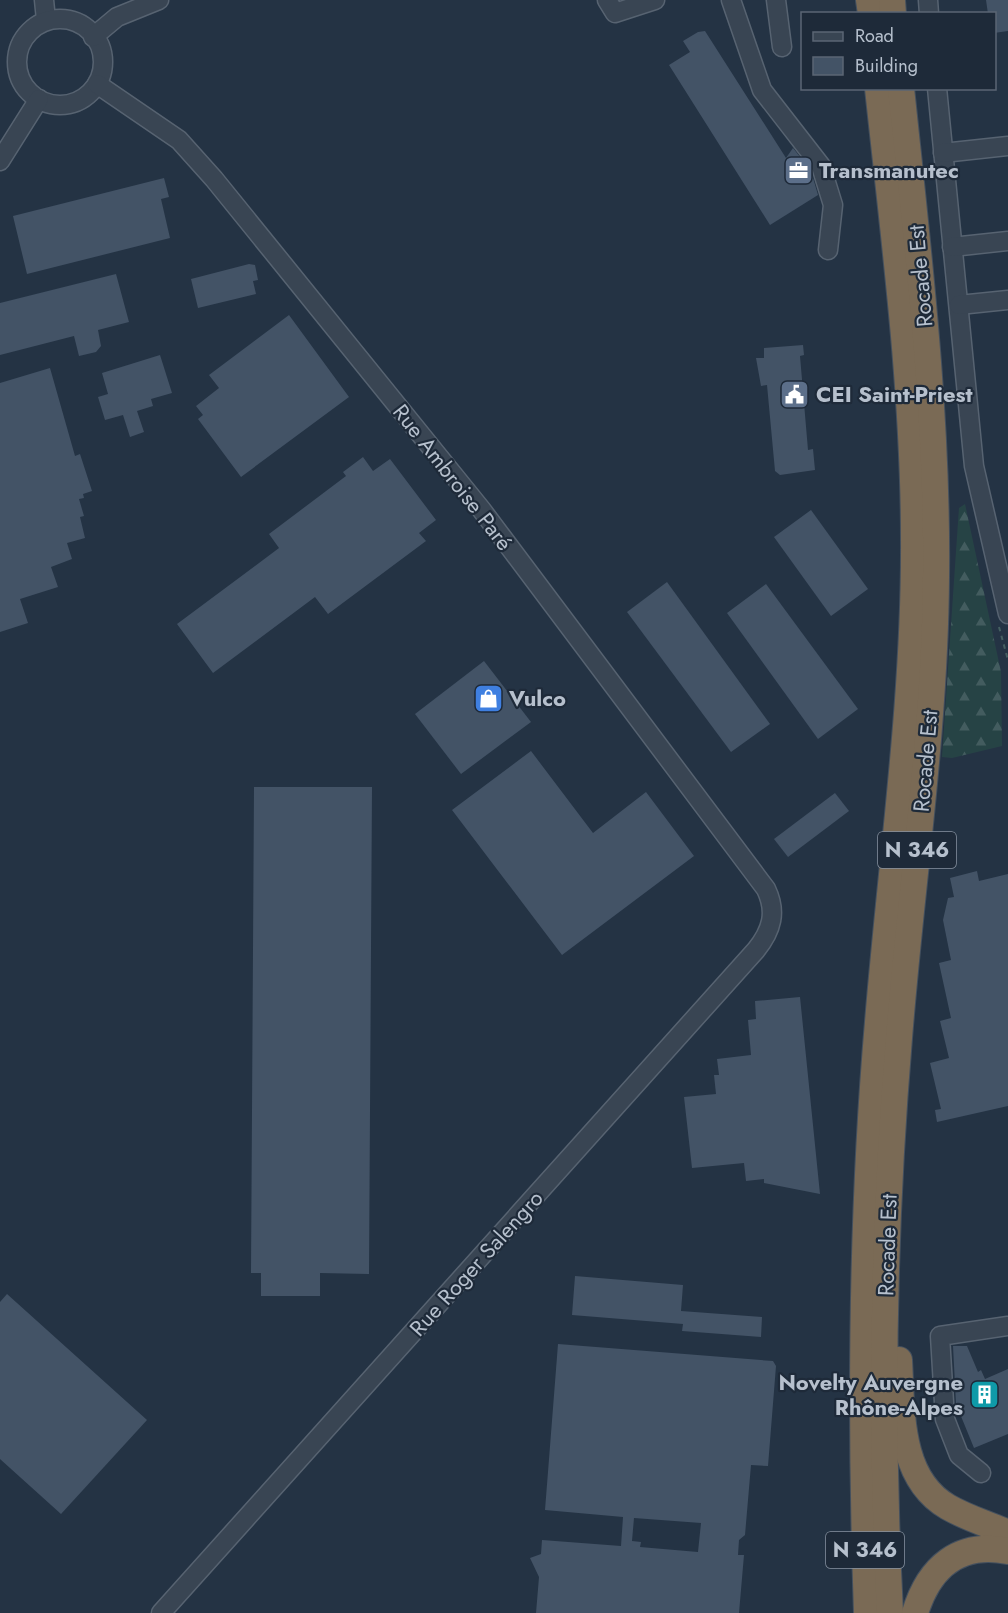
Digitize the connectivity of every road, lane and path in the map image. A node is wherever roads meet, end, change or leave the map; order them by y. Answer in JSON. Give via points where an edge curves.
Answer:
{"nodes":[{"id":1,"x":44,"y":0,"type":"edge"},
{"id":2,"x":159,"y":0,"type":"edge"},
{"id":3,"x":607,"y":0,"type":"edge"},
{"id":4,"x":656,"y":0,"type":"edge"},
{"id":5,"x":731,"y":0,"type":"edge"},
{"id":6,"x":776,"y":0,"type":"edge"},
{"id":7,"x":46,"y":20,"type":"junction"},
{"id":8,"x":93,"y":37,"type":"junction"},
{"id":9,"x":783,"y":47,"type":"dead end"},
{"id":10,"x":9,"y":61,"type":"edge"},
{"id":11,"x":96,"y":84,"type":"junction"},
{"id":12,"x":878,"y":90,"type":"edge"},
{"id":13,"x":901,"y":90,"type":"edge"},
{"id":14,"x":937,"y":90,"type":"edge"},
{"id":15,"x":39,"y":99,"type":"junction"},
{"id":16,"x":1008,"y":146,"type":"edge"},
{"id":17,"x":943,"y":153,"type":"junction"},
{"id":18,"x":0,"y":161,"type":"edge"},
{"id":19,"x":1008,"y":241,"type":"edge"},
{"id":20,"x":952,"y":247,"type":"junction"},
{"id":21,"x":828,"y":250,"type":"dead end"},
{"id":22,"x":1008,"y":300,"type":"edge"},
{"id":23,"x":959,"y":305,"type":"junction"},
{"id":24,"x":1008,"y":614,"type":"edge"},
{"id":25,"x":773,"y":904,"type":"joint"},
{"id":26,"x":890,"y":1166,"type":"junction"},
{"id":27,"x":1008,"y":1326,"type":"edge"},
{"id":28,"x":981,"y":1473,"type":"dead end"},
{"id":29,"x":862,"y":1487,"type":"junction"},
{"id":30,"x":1008,"y":1533,"type":"edge"},
{"id":31,"x":1008,"y":1551,"type":"edge"},
{"id":32,"x":161,"y":1613,"type":"edge"},
{"id":33,"x":855,"y":1613,"type":"edge"},
{"id":34,"x":867,"y":1613,"type":"edge"},
{"id":35,"x":890,"y":1613,"type":"edge"},
{"id":36,"x":915,"y":1613,"type":"edge"}],
"edges":[{"from":1,"to":7,"type":"street"},
{"from":2,"to":8,"type":"street","via":[[117,17]]},
{"from":3,"to":4,"type":"street","via":[[615,13]]},
{"from":5,"to":21,"type":"street","via":[[762,90],[821,166],[833,205]]},
{"from":6,"to":9,"type":"street"},
{"from":7,"to":8,"type":"street","via":[[68,18]]},
{"from":7,"to":10,"type":"street","via":[[33,28]]},
{"from":8,"to":11,"type":"street","via":[[102,56]]},
{"from":10,"to":15,"type":"street","via":[[18,70],[23,84]]},
{"from":11,"to":15,"type":"street","via":[[86,97],[68,106]]},
{"from":11,"to":25,"type":"street","name":"Rue Ambroise Paré","via":[[179,140],[214,179],[481,509],[766,889]]},
{"from":12,"to":29,"type":"highway","name":"Rocade Est","number":"N 346","via":[[909,390],[915,539],[912,658],[877,1026],[863,1255]]},
{"from":13,"to":26,"type":"highway","name":"Rocade Est","number":"N 346","via":[[929,376],[936,580],[932,681]]},
{"from":14,"to":17,"type":"street"},
{"from":15,"to":18,"type":"street"},
{"from":16,"to":17,"type":"street"},
{"from":17,"to":20,"type":"street"},
{"from":19,"to":20,"type":"street"},
{"from":20,"to":23,"type":"street"},
{"from":22,"to":23,"type":"street"},
{"from":23,"to":24,"type":"street","via":[[974,465]]},
{"from":25,"to":32,"type":"street","name":"Rue Roger Salengro","via":[[766,937],[756,950]]},
{"from":26,"to":30,"type":"highway","via":[[900,1186],[898,1334],[902,1407],[915,1472],[927,1491],[946,1506]]},
{"from":26,"to":35,"type":"highway","name":"Rocade Est","number":"N 346","via":[[884,1454]]},
{"from":27,"to":28,"type":"street","via":[[940,1336],[945,1419],[959,1455]]},
{"from":29,"to":33,"type":"highway","via":[[852,1501]]},
{"from":29,"to":34,"type":"highway","name":"Rocade Est","number":"N 346"},
{"from":31,"to":36,"type":"highway","via":[[977,1548],[961,1553],[930,1579]]}]}
